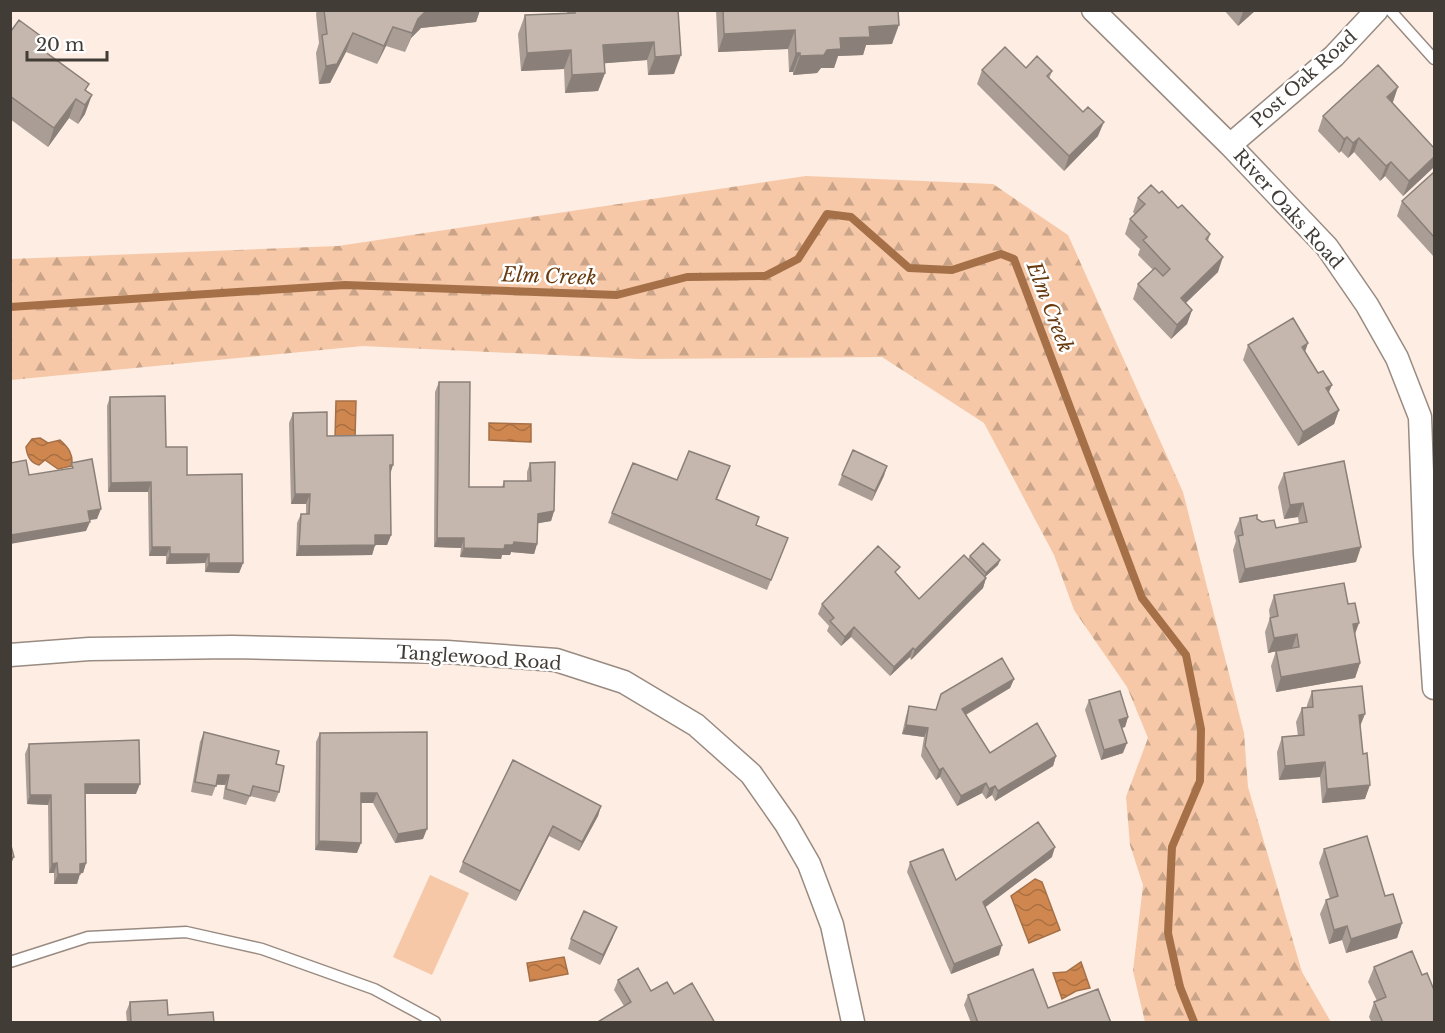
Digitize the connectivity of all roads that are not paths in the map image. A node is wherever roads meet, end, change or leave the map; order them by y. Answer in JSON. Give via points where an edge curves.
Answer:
{"nodes":[{"id":1,"x":1093,"y":10,"type":"edge"},
{"id":2,"x":1377,"y":10,"type":"edge"},
{"id":3,"x":1390,"y":10,"type":"edge"},
{"id":4,"x":1434,"y":59,"type":"edge"},
{"id":5,"x":1230,"y":145,"type":"junction"},
{"id":6,"x":1430,"y":554,"type":"edge"},
{"id":7,"x":10,"y":655,"type":"edge"},
{"id":8,"x":1434,"y":688,"type":"edge"},
{"id":9,"x":10,"y":962,"type":"edge"},
{"id":10,"x":435,"y":1023,"type":"edge"},
{"id":11,"x":853,"y":1023,"type":"edge"}],
"edges":[{"from":1,"to":5,"type":"street","name":"River Oaks Road"},
{"from":2,"to":5,"type":"street","name":"Post Oak Road","via":[[1334,56]]},
{"from":3,"to":4,"type":"lane"},
{"from":5,"to":6,"type":"street","name":"River Oaks Road","via":[[1327,247],[1397,358],[1420,417]]},
{"from":6,"to":8,"type":"street","name":"River Oaks Road"},
{"from":7,"to":11,"type":"street","name":"Tanglewood Road","via":[[89,649],[232,647],[447,652],[556,660],[624,682],[696,725],[752,774],[786,824],[809,864],[832,925]]},
{"from":9,"to":10,"type":"lane","via":[[88,937],[186,932],[262,949],[374,989]]}]}
